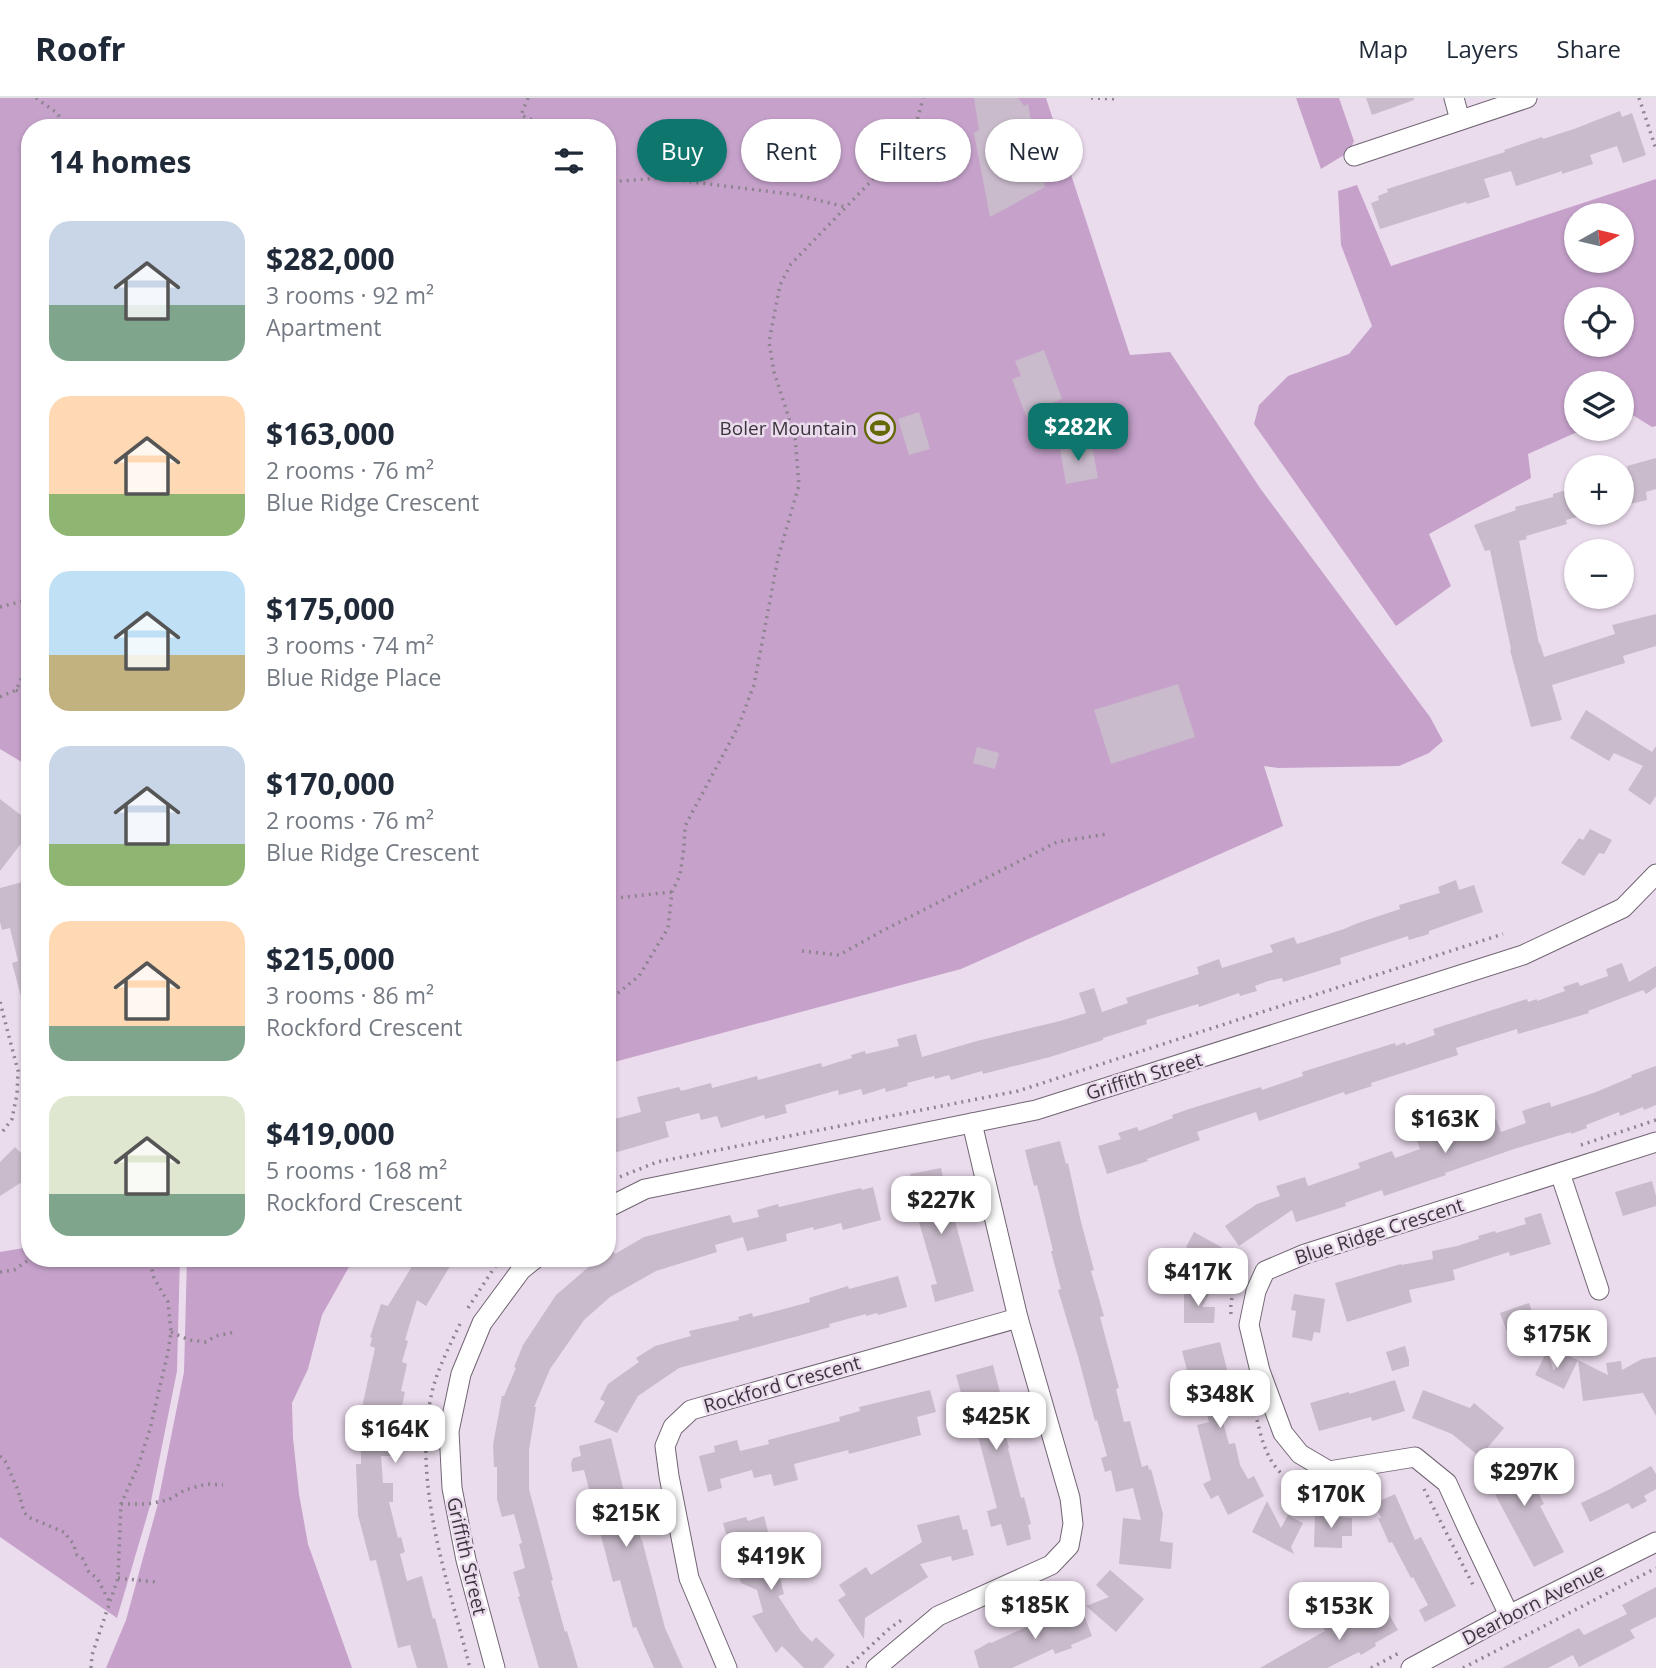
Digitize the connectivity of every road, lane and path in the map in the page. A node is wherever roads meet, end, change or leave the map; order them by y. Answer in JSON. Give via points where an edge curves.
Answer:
{"nodes":[{"id":1,"x":36,"y":98,"type":"edge"},
{"id":2,"x":528,"y":98,"type":"edge"},
{"id":3,"x":923,"y":98,"type":"edge"},
{"id":4,"x":1091,"y":98,"type":"edge"},
{"id":5,"x":1454,"y":98,"type":"edge"},
{"id":6,"x":1527,"y":98,"type":"edge"},
{"id":7,"x":1639,"y":98,"type":"edge"},
{"id":8,"x":1119,"y":99,"type":"edge"},
{"id":9,"x":61,"y":119,"type":"edge"},
{"id":10,"x":530,"y":119,"type":"edge"},
{"id":11,"x":1460,"y":120,"type":"junction"},
{"id":12,"x":1656,"y":149,"type":"edge"},
{"id":13,"x":1354,"y":156,"type":"dead end"},
{"id":14,"x":616,"y":183,"type":"edge"},
{"id":15,"x":845,"y":207,"type":"junction"},
{"id":16,"x":21,"y":601,"type":"edge"},
{"id":17,"x":0,"y":607,"type":"edge"},
{"id":18,"x":21,"y":680,"type":"edge"},
{"id":19,"x":16,"y":690,"type":"junction"},
{"id":20,"x":21,"y":693,"type":"edge"},
{"id":21,"x":0,"y":697,"type":"edge"},
{"id":22,"x":1107,"y":834,"type":"dead end"},
{"id":23,"x":1656,"y":874,"type":"edge"},
{"id":24,"x":672,"y":892,"type":"junction"},
{"id":25,"x":616,"y":898,"type":"edge"},
{"id":26,"x":1503,"y":934,"type":"dead end"},
{"id":27,"x":802,"y":951,"type":"dead end"},
{"id":28,"x":616,"y":995,"type":"edge"},
{"id":29,"x":0,"y":1002,"type":"edge"},
{"id":30,"x":1656,"y":1120,"type":"edge"},
{"id":31,"x":972,"y":1123,"type":"junction"},
{"id":32,"x":0,"y":1135,"type":"edge"},
{"id":33,"x":1656,"y":1142,"type":"edge"},
{"id":34,"x":1579,"y":1145,"type":"dead end"},
{"id":35,"x":1560,"y":1172,"type":"junction"},
{"id":36,"x":616,"y":1178,"type":"edge"},
{"id":37,"x":616,"y":1204,"type":"edge"},
{"id":38,"x":21,"y":1265,"type":"edge"},
{"id":39,"x":151,"y":1267,"type":"edge"},
{"id":40,"x":525,"y":1267,"type":"edge"},
{"id":41,"x":0,"y":1272,"type":"edge"},
{"id":42,"x":1240,"y":1278,"type":"dead end"},
{"id":43,"x":1599,"y":1290,"type":"dead end"},
{"id":44,"x":1232,"y":1315,"type":"dead end"},
{"id":45,"x":1018,"y":1318,"type":"junction"},
{"id":46,"x":171,"y":1332,"type":"junction"},
{"id":47,"x":235,"y":1332,"type":"dead end"},
{"id":48,"x":1254,"y":1409,"type":"dead end"},
{"id":49,"x":0,"y":1456,"type":"edge"},
{"id":50,"x":1384,"y":1479,"type":"dead end"},
{"id":51,"x":223,"y":1485,"type":"dead end"},
{"id":52,"x":1422,"y":1485,"type":"dead end"},
{"id":53,"x":121,"y":1504,"type":"junction"},
{"id":54,"x":1656,"y":1542,"type":"edge"},
{"id":55,"x":1656,"y":1568,"type":"edge"},
{"id":56,"x":118,"y":1578,"type":"junction"},
{"id":57,"x":156,"y":1582,"type":"dead end"},
{"id":58,"x":1472,"y":1584,"type":"dead end"},
{"id":59,"x":109,"y":1603,"type":"junction"},
{"id":60,"x":1509,"y":1615,"type":"junction"},
{"id":61,"x":909,"y":1616,"type":"dead end"},
{"id":62,"x":91,"y":1668,"type":"edge"},
{"id":63,"x":495,"y":1668,"type":"edge"},
{"id":64,"x":727,"y":1668,"type":"edge"},
{"id":65,"x":847,"y":1668,"type":"edge"},
{"id":66,"x":876,"y":1668,"type":"edge"},
{"id":67,"x":1411,"y":1668,"type":"edge"},
{"id":68,"x":1463,"y":1668,"type":"edge"}],
"edges":[{"from":1,"to":9,"type":"path"},
{"from":2,"to":10,"type":"path","via":[[521,115]]},
{"from":3,"to":15,"type":"path","via":[[914,132],[904,147]]},
{"from":4,"to":8,"type":"path"},
{"from":5,"to":11,"type":"street"},
{"from":6,"to":11,"type":"street"},
{"from":7,"to":12,"type":"path"},
{"from":11,"to":13,"type":"street"},
{"from":14,"to":15,"type":"path","via":[[661,178],[797,195]]},
{"from":15,"to":24,"type":"path","via":[[791,264],[780,285],[769,342],[795,437],[799,485],[778,558],[754,685],[738,727],[685,826],[680,875]]},
{"from":16,"to":17,"type":"path"},
{"from":18,"to":19,"type":"path"},
{"from":19,"to":20,"type":"path"},
{"from":19,"to":21,"type":"path"},
{"from":22,"to":27,"type":"path","via":[[1057,842],[839,955]]},
{"from":23,"to":31,"type":"street","name":"Griffith Street","via":[[1623,908],[1522,955],[1036,1110]]},
{"from":24,"to":25,"type":"path"},
{"from":24,"to":28,"type":"path","via":[[668,928],[639,976]]},
{"from":26,"to":36,"type":"path","via":[[1018,1091],[657,1162]]},
{"from":29,"to":32,"type":"path","via":[[18,1071],[12,1119]]},
{"from":30,"to":34,"type":"path"},
{"from":31,"to":37,"type":"street","name":"Griffith Street","via":[[645,1189]]},
{"from":31,"to":45,"type":"street"},
{"from":33,"to":35,"type":"street","name":"Blue Ridge Crescent"},
{"from":35,"to":43,"type":"street"},
{"from":35,"to":60,"type":"street","name":"Blue Ridge Crescent","via":[[1265,1271],[1249,1325],[1283,1433],[1300,1454],[1329,1471],[1415,1457],[1447,1483]]},
{"from":38,"to":41,"type":"path"},
{"from":39,"to":46,"type":"path","via":[[168,1302]]},
{"from":40,"to":63,"type":"street","name":"Griffith Street","via":[[482,1323],[461,1374],[449,1431],[454,1500]]},
{"from":42,"to":44,"type":"path","via":[[1230,1305]]},
{"from":45,"to":64,"type":"street","name":"Rockford Crescent","via":[[691,1410],[673,1427],[665,1446],[689,1578]]},
{"from":45,"to":66,"type":"street","via":[[1070,1498],[1073,1524],[1069,1546],[1051,1565],[938,1616]]},
{"from":46,"to":47,"type":"path","via":[[206,1342]]},
{"from":46,"to":53,"type":"path","via":[[150,1429]]},
{"from":48,"to":50,"type":"path","via":[[1264,1446],[1278,1470],[1293,1482],[1339,1492]]},
{"from":49,"to":59,"type":"path","via":[[24,1512],[66,1533]]},
{"from":51,"to":53,"type":"path","via":[[185,1490],[168,1500],[147,1504]]},
{"from":52,"to":58,"type":"path"},
{"from":53,"to":56,"type":"path"},
{"from":54,"to":60,"type":"street","name":"Dearborn Avenue"},
{"from":55,"to":68,"type":"path"},
{"from":56,"to":57,"type":"path"},
{"from":56,"to":59,"type":"path"},
{"from":59,"to":62,"type":"path"},
{"from":60,"to":67,"type":"street","name":"Dearborn Avenue"},
{"from":61,"to":65,"type":"path"}]}
